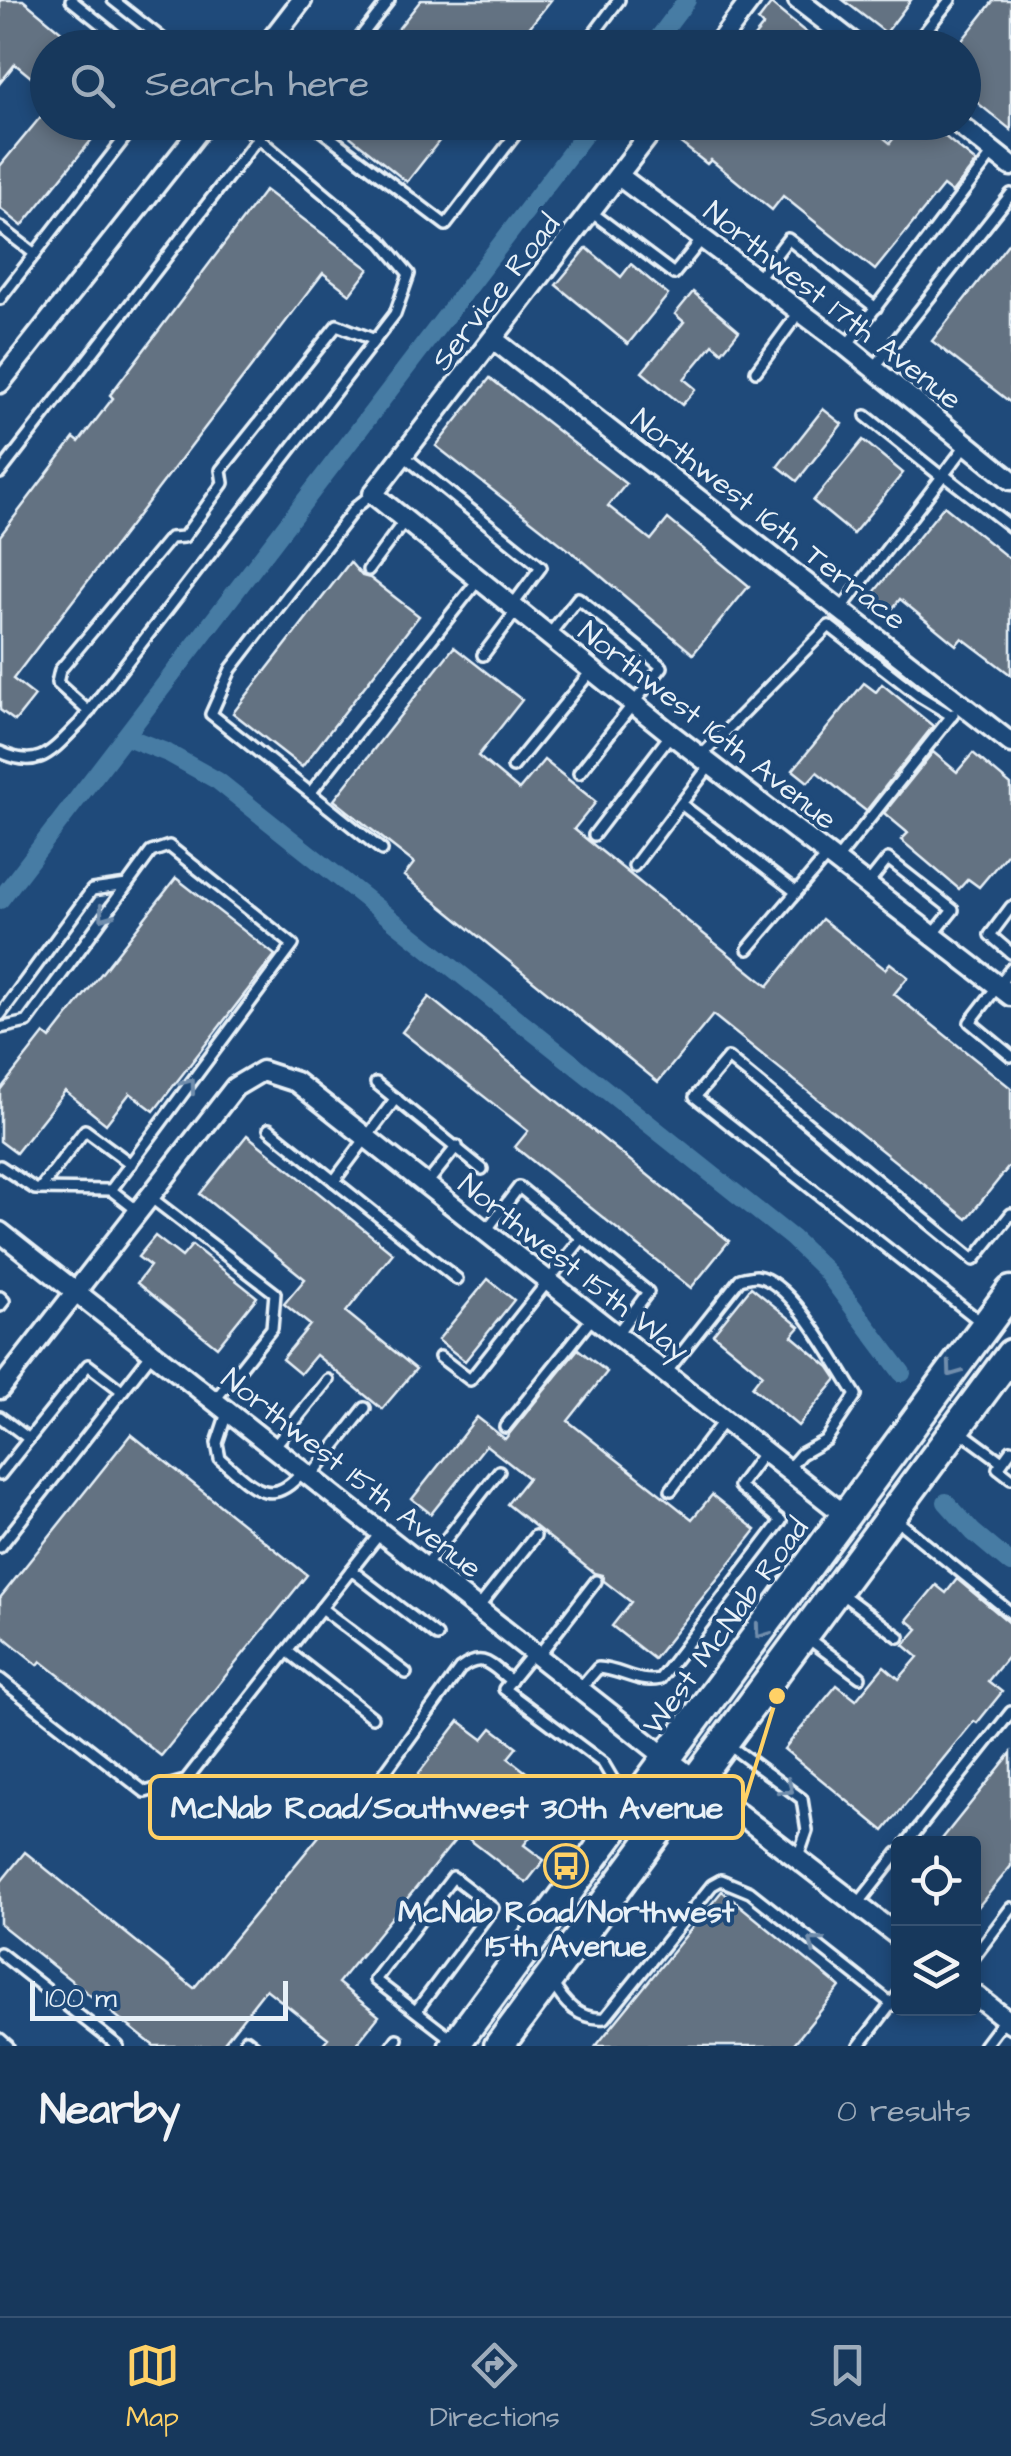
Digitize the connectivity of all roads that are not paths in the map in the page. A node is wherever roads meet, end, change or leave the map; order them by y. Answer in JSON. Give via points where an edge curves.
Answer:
{"nodes":[{"id":1,"x":70,"y":0,"type":"edge"},
{"id":2,"x":113,"y":0,"type":"edge"},
{"id":3,"x":302,"y":0,"type":"edge"},
{"id":4,"x":390,"y":0,"type":"edge"},
{"id":5,"x":619,"y":0,"type":"edge"},
{"id":6,"x":751,"y":0,"type":"edge"},
{"id":7,"x":798,"y":0,"type":"edge"},
{"id":8,"x":950,"y":0,"type":"edge"},
{"id":9,"x":108,"y":30,"type":"edge"},
{"id":10,"x":152,"y":30,"type":"edge"},
{"id":11,"x":279,"y":30,"type":"edge"},
{"id":12,"x":366,"y":30,"type":"edge"},
{"id":13,"x":596,"y":30,"type":"edge"},
{"id":14,"x":728,"y":30,"type":"edge"},
{"id":15,"x":837,"y":30,"type":"edge"},
{"id":16,"x":926,"y":30,"type":"edge"},
{"id":17,"x":123,"y":140,"type":"edge"},
{"id":18,"x":192,"y":140,"type":"edge"},
{"id":19,"x":256,"y":140,"type":"edge"},
{"id":20,"x":260,"y":140,"type":"edge"},
{"id":21,"x":334,"y":140,"type":"edge"},
{"id":22,"x":511,"y":140,"type":"edge"},
{"id":23,"x":645,"y":140,"type":"edge"},
{"id":24,"x":979,"y":140,"type":"edge"},
{"id":25,"x":994,"y":152,"type":"junction"},
{"id":26,"x":1011,"y":166,"type":"edge"},
{"id":27,"x":618,"y":176,"type":"junction"},
{"id":28,"x":1011,"y":194,"type":"edge"},
{"id":29,"x":591,"y":212,"type":"junction"},
{"id":30,"x":0,"y":227,"type":"edge"},
{"id":31,"x":703,"y":238,"type":"junction"},
{"id":32,"x":35,"y":254,"type":"junction"},
{"id":33,"x":758,"y":278,"type":"junction"},
{"id":34,"x":0,"y":299,"type":"edge"},
{"id":35,"x":876,"y":308,"type":"junction"},
{"id":36,"x":800,"y":311,"type":"junction"},
{"id":37,"x":493,"y":339,"type":"junction"},
{"id":38,"x":375,"y":340,"type":"junction"},
{"id":39,"x":846,"y":346,"type":"junction"},
{"id":40,"x":874,"y":368,"type":"junction"},
{"id":41,"x":756,"y":371,"type":"dead end"},
{"id":42,"x":0,"y":384,"type":"edge"},
{"id":43,"x":866,"y":416,"type":"dead end"},
{"id":44,"x":967,"y":444,"type":"junction"},
{"id":45,"x":403,"y":456,"type":"junction"},
{"id":46,"x":0,"y":473,"type":"edge"},
{"id":47,"x":943,"y":476,"type":"junction"},
{"id":48,"x":1011,"y":480,"type":"edge"},
{"id":49,"x":373,"y":494,"type":"junction"},
{"id":50,"x":405,"y":520,"type":"junction"},
{"id":51,"x":1011,"y":527,"type":"edge"},
{"id":52,"x":368,"y":570,"type":"dead end"},
{"id":53,"x":479,"y":579,"type":"junction"},
{"id":54,"x":515,"y":608,"type":"junction"},
{"id":55,"x":841,"y":610,"type":"junction"},
{"id":56,"x":549,"y":636,"type":"junction"},
{"id":57,"x":483,"y":655,"type":"dead end"},
{"id":58,"x":592,"y":670,"type":"junction"},
{"id":59,"x":634,"y":704,"type":"junction"},
{"id":60,"x":957,"y":710,"type":"junction"},
{"id":61,"x":89,"y":712,"type":"junction"},
{"id":62,"x":671,"y":734,"type":"junction"},
{"id":63,"x":1011,"y":743,"type":"edge"},
{"id":64,"x":0,"y":752,"type":"edge"},
{"id":65,"x":706,"y":760,"type":"junction"},
{"id":66,"x":513,"y":767,"type":"dead end"},
{"id":67,"x":579,"y":773,"type":"dead end"},
{"id":68,"x":311,"y":792,"type":"junction"},
{"id":69,"x":681,"y":804,"type":"junction"},
{"id":70,"x":594,"y":835,"type":"dead end"},
{"id":71,"x":382,"y":850,"type":"dead end"},
{"id":72,"x":832,"y":858,"type":"junction"},
{"id":73,"x":634,"y":866,"type":"dead end"},
{"id":74,"x":126,"y":885,"type":"junction"},
{"id":75,"x":867,"y":885,"type":"junction"},
{"id":76,"x":796,"y":892,"type":"junction"},
{"id":77,"x":1011,"y":907,"type":"edge"},
{"id":78,"x":933,"y":935,"type":"junction"},
{"id":79,"x":748,"y":949,"type":"dead end"},
{"id":80,"x":1011,"y":952,"type":"edge"},
{"id":81,"x":1011,"y":969,"type":"edge"},
{"id":82,"x":1004,"y":991,"type":"edge"},
{"id":83,"x":0,"y":1015,"type":"edge"},
{"id":84,"x":0,"y":1028,"type":"edge"},
{"id":85,"x":1011,"y":1056,"type":"edge"},
{"id":86,"x":376,"y":1083,"type":"dead end"},
{"id":87,"x":396,"y":1098,"type":"junction"},
{"id":88,"x":269,"y":1129,"type":"dead end"},
{"id":89,"x":366,"y":1137,"type":"junction"},
{"id":90,"x":457,"y":1146,"type":"junction"},
{"id":91,"x":131,"y":1164,"type":"junction"},
{"id":92,"x":0,"y":1166,"type":"edge"},
{"id":93,"x":482,"y":1169,"type":"dead end"},
{"id":94,"x":334,"y":1180,"type":"junction"},
{"id":95,"x":426,"y":1185,"type":"junction"},
{"id":96,"x":40,"y":1189,"type":"junction"},
{"id":97,"x":110,"y":1190,"type":"junction"},
{"id":98,"x":144,"y":1204,"type":"junction"},
{"id":99,"x":1011,"y":1214,"type":"edge"},
{"id":100,"x":0,"y":1232,"type":"edge"},
{"id":101,"x":485,"y":1232,"type":"junction"},
{"id":102,"x":582,"y":1238,"type":"junction"},
{"id":103,"x":457,"y":1279,"type":"dead end"},
{"id":104,"x":548,"y":1281,"type":"junction"},
{"id":105,"x":77,"y":1290,"type":"junction"},
{"id":106,"x":1011,"y":1292,"type":"edge"},
{"id":107,"x":0,"y":1297,"type":"edge"},
{"id":108,"x":0,"y":1306,"type":"edge"},
{"id":109,"x":593,"y":1317,"type":"junction"},
{"id":110,"x":986,"y":1326,"type":"junction"},
{"id":111,"x":616,"y":1335,"type":"junction"},
{"id":112,"x":154,"y":1351,"type":"junction"},
{"id":113,"x":1011,"y":1354,"type":"edge"},
{"id":114,"x":440,"y":1357,"type":"dead end"},
{"id":115,"x":665,"y":1374,"type":"junction"},
{"id":116,"x":328,"y":1380,"type":"dead end"},
{"id":117,"x":0,"y":1389,"type":"edge"},
{"id":118,"x":122,"y":1391,"type":"junction"},
{"id":119,"x":222,"y":1405,"type":"junction"},
{"id":120,"x":365,"y":1408,"type":"dead end"},
{"id":121,"x":0,"y":1417,"type":"edge"},
{"id":122,"x":724,"y":1420,"type":"junction"},
{"id":123,"x":505,"y":1427,"type":"dead end"},
{"id":124,"x":956,"y":1429,"type":"junction"},
{"id":125,"x":28,"y":1439,"type":"junction"},
{"id":126,"x":274,"y":1446,"type":"junction"},
{"id":127,"x":1011,"y":1450,"type":"edge"},
{"id":128,"x":764,"y":1452,"type":"junction"},
{"id":129,"x":1002,"y":1462,"type":"junction"},
{"id":130,"x":787,"y":1470,"type":"junction"},
{"id":131,"x":498,"y":1471,"type":"dead end"},
{"id":132,"x":307,"y":1473,"type":"junction"},
{"id":133,"x":0,"y":1475,"type":"edge"},
{"id":134,"x":1011,"y":1478,"type":"edge"},
{"id":135,"x":671,"y":1490,"type":"dead end"},
{"id":136,"x":846,"y":1516,"type":"junction"},
{"id":137,"x":892,"y":1516,"type":"junction"},
{"id":138,"x":382,"y":1532,"type":"junction"},
{"id":139,"x":535,"y":1536,"type":"dead end"},
{"id":140,"x":0,"y":1547,"type":"edge"},
{"id":141,"x":425,"y":1566,"type":"junction"},
{"id":142,"x":352,"y":1570,"type":"junction"},
{"id":143,"x":596,"y":1581,"type":"dead end"},
{"id":144,"x":837,"y":1590,"type":"junction"},
{"id":145,"x":322,"y":1608,"type":"junction"},
{"id":146,"x":478,"y":1608,"type":"junction"},
{"id":147,"x":1011,"y":1614,"type":"edge"},
{"id":148,"x":803,"y":1635,"type":"junction"},
{"id":149,"x":437,"y":1636,"type":"dead end"},
{"id":150,"x":900,"y":1637,"type":"dead end"},
{"id":151,"x":288,"y":1651,"type":"junction"},
{"id":152,"x":536,"y":1654,"type":"junction"},
{"id":153,"x":406,"y":1674,"type":"dead end"},
{"id":154,"x":860,"y":1677,"type":"dead end"},
{"id":155,"x":0,"y":1679,"type":"edge"},
{"id":156,"x":511,"y":1681,"type":"junction"},
{"id":157,"x":580,"y":1689,"type":"junction"},
{"id":158,"x":1011,"y":1712,"type":"edge"},
{"id":159,"x":372,"y":1717,"type":"dead end"},
{"id":160,"x":724,"y":1742,"type":"junction"},
{"id":161,"x":668,"y":1758,"type":"junction"},
{"id":162,"x":383,"y":1775,"type":"dead end"},
{"id":163,"x":697,"y":1779,"type":"junction"},
{"id":164,"x":638,"y":1799,"type":"junction"},
{"id":165,"x":912,"y":1836,"type":"edge"},
{"id":166,"x":798,"y":1857,"type":"junction"},
{"id":167,"x":891,"y":1862,"type":"edge"},
{"id":168,"x":858,"y":1904,"type":"junction"},
{"id":169,"x":1011,"y":1908,"type":"edge"},
{"id":170,"x":891,"y":1930,"type":"edge"},
{"id":171,"x":981,"y":1949,"type":"edge"},
{"id":172,"x":0,"y":1954,"type":"edge"},
{"id":173,"x":550,"y":1977,"type":"junction"},
{"id":174,"x":891,"y":1997,"type":"edge"},
{"id":175,"x":981,"y":1999,"type":"edge"},
{"id":176,"x":891,"y":2005,"type":"edge"},
{"id":177,"x":416,"y":2012,"type":"junction"},
{"id":178,"x":1008,"y":2020,"type":"edge"},
{"id":179,"x":0,"y":2039,"type":"edge"},
{"id":180,"x":455,"y":2044,"type":"edge"},
{"id":181,"x":504,"y":2044,"type":"edge"},
{"id":182,"x":8,"y":2046,"type":"edge"},
{"id":183,"x":118,"y":2046,"type":"edge"},
{"id":184,"x":860,"y":2046,"type":"edge"},
{"id":185,"x":984,"y":2046,"type":"edge"}],
"edges":[{"from":1,"to":9,"type":"lane"},
{"from":2,"to":10,"type":"lane"},
{"from":3,"to":11,"type":"street"},
{"from":4,"to":12,"type":"lane"},
{"from":5,"to":13,"type":"lane"},
{"from":6,"to":14,"type":"street"},
{"from":7,"to":15,"type":"street"},
{"from":8,"to":16,"type":"lane"},
{"from":17,"to":32,"type":"lane"},
{"from":18,"to":42,"type":"street"},
{"from":19,"to":46,"type":"lane"},
{"from":20,"to":38,"type":"lane","via":[[382,242],[408,274],[395,314]]},
{"from":21,"to":22,"type":"lane","via":[[446,225]]},
{"from":23,"to":27,"type":"street","name":"Service Road"},
{"from":24,"to":25,"type":"street"},
{"from":25,"to":26,"type":"street"},
{"from":25,"to":35,"type":"lane"},
{"from":27,"to":29,"type":"street","name":"Service Road"},
{"from":27,"to":31,"type":"street","name":"Northwest 17th Avenue"},
{"from":28,"to":40,"type":"lane"},
{"from":29,"to":31,"type":"lane","via":[[669,272]]},
{"from":29,"to":37,"type":"street","name":"Service Road"},
{"from":30,"to":32,"type":"lane"},
{"from":31,"to":33,"type":"street","name":"Northwest 17th Avenue"},
{"from":32,"to":34,"type":"lane"},
{"from":33,"to":35,"type":"lane","via":[[788,239]]},
{"from":33,"to":36,"type":"street","name":"Northwest 17th Avenue"},
{"from":35,"to":39,"type":"lane"},
{"from":36,"to":39,"type":"street","name":"Northwest 17th Avenue"},
{"from":36,"to":41,"type":"lane"},
{"from":37,"to":45,"type":"street","name":"Service Road"},
{"from":37,"to":55,"type":"street","name":"Northwest 16th Terrace"},
{"from":38,"to":61,"type":"lane"},
{"from":38,"to":61,"type":"lane","via":[[336,325],[220,470],[223,483],[184,537],[170,538],[60,670],[57,683]]},
{"from":39,"to":40,"type":"street","name":"Northwest 17th Avenue"},
{"from":40,"to":44,"type":"street","name":"Northwest 17th Avenue"},
{"from":43,"to":47,"type":"lane"},
{"from":44,"to":47,"type":"lane"},
{"from":44,"to":48,"type":"street","name":"Northwest 17th Avenue"},
{"from":45,"to":49,"type":"street","name":"Service Road"},
{"from":45,"to":54,"type":"lane","via":[[541,566]]},
{"from":47,"to":51,"type":"lane"},
{"from":47,"to":55,"type":"lane"},
{"from":49,"to":50,"type":"street","name":"Northwest 16th Avenue"},
{"from":49,"to":68,"type":"lane","via":[[355,508],[231,669],[211,714]]},
{"from":50,"to":52,"type":"lane"},
{"from":50,"to":53,"type":"street","name":"Northwest 16th Avenue"},
{"from":53,"to":54,"type":"street","name":"Northwest 16th Avenue"},
{"from":53,"to":68,"type":"lane"},
{"from":54,"to":56,"type":"street","name":"Northwest 16th Avenue"},
{"from":54,"to":57,"type":"lane"},
{"from":55,"to":60,"type":"street","name":"Northwest 16th Terrace"},
{"from":56,"to":58,"type":"street","name":"Northwest 16th Avenue"},
{"from":56,"to":59,"type":"lane","via":[[578,598],[662,667]]},
{"from":58,"to":59,"type":"street","name":"Northwest 16th Avenue"},
{"from":58,"to":66,"type":"lane"},
{"from":59,"to":62,"type":"street","name":"Northwest 16th Avenue"},
{"from":59,"to":67,"type":"lane"},
{"from":60,"to":63,"type":"street","name":"Northwest 16th Terrace"},
{"from":60,"to":65,"type":"lane","via":[[919,696],[829,626]]},
{"from":60,"to":72,"type":"lane"},
{"from":61,"to":64,"type":"lane","via":[[43,759]]},
{"from":62,"to":65,"type":"street","name":"Northwest 16th Avenue"},
{"from":62,"to":70,"type":"lane"},
{"from":65,"to":69,"type":"lane"},
{"from":65,"to":72,"type":"street","name":"Northwest 16th Avenue"},
{"from":68,"to":71,"type":"lane"},
{"from":69,"to":73,"type":"lane"},
{"from":69,"to":76,"type":"lane"},
{"from":72,"to":75,"type":"street","name":"Northwest 16th Avenue"},
{"from":72,"to":76,"type":"lane"},
{"from":74,"to":83,"type":"lane","via":[[92,890]]},
{"from":74,"to":84,"type":"lane","one_way":true,"via":[[26,1022]]},
{"from":91,"to":74,"type":"lane","one_way":true,"via":[[293,946],[169,846],[151,852]]},
{"from":75,"to":78,"type":"street","name":"Northwest 16th Avenue"},
{"from":75,"to":78,"type":"lane","via":[[888,859],[954,910]]},
{"from":76,"to":79,"type":"lane"},
{"from":77,"to":80,"type":"lane","via":[[990,935]]},
{"from":78,"to":82,"type":"street","name":"Northwest 16th Avenue"},
{"from":81,"to":82,"type":"lane"},
{"from":82,"to":85,"type":"lane","via":[[970,1022]]},
{"from":86,"to":87,"type":"lane"},
{"from":87,"to":89,"type":"lane"},
{"from":87,"to":90,"type":"lane"},
{"from":88,"to":94,"type":"lane"},
{"from":89,"to":94,"type":"lane"},
{"from":89,"to":95,"type":"street","name":"Northwest 15th Way"},
{"from":89,"to":98,"type":"street","name":"Northwest 15th Way","via":[[296,1082],[262,1071],[236,1087]]},
{"from":90,"to":93,"type":"lane"},
{"from":90,"to":95,"type":"lane"},
{"from":91,"to":96,"type":"lane","via":[[86,1130]]},
{"from":91,"to":97,"type":"lane"},
{"from":92,"to":96,"type":"lane"},
{"from":94,"to":103,"type":"lane"},
{"from":95,"to":101,"type":"street","name":"Northwest 15th Way"},
{"from":96,"to":97,"type":"lane"},
{"from":97,"to":98,"type":"lane"},
{"from":98,"to":105,"type":"street"},
{"from":98,"to":119,"type":"lane","via":[[275,1293],[272,1328]]},
{"from":99,"to":110,"type":"lane","via":[[974,1260],[728,1058],[696,1098]]},
{"from":100,"to":105,"type":"street","name":"Northwest 15th Avenue"},
{"from":101,"to":102,"type":"lane","via":[[519,1187]]},
{"from":101,"to":104,"type":"street","name":"Northwest 15th Way"},
{"from":102,"to":104,"type":"lane"},
{"from":102,"to":111,"type":"lane","via":[[648,1292]]},
{"from":104,"to":109,"type":"street","name":"Northwest 15th Way"},
{"from":104,"to":114,"type":"lane","via":[[470,1380]]},
{"from":105,"to":112,"type":"street","name":"Northwest 15th Avenue"},
{"from":105,"to":117,"type":"street"},
{"from":106,"to":110,"type":"main road","name":"West McNab Road"},
{"from":107,"to":108,"type":"lane"},
{"from":109,"to":111,"type":"street","name":"Northwest 15th Way"},
{"from":109,"to":123,"type":"lane"},
{"from":110,"to":136,"type":"main road","name":"West McNab Road","one_way":true},
{"from":111,"to":115,"type":"street","name":"Northwest 15th Way"},
{"from":112,"to":118,"type":"lane"},
{"from":112,"to":119,"type":"street","name":"Northwest 15th Avenue"},
{"from":113,"to":124,"type":"main road"},
{"from":115,"to":122,"type":"street","name":"Northwest 15th Way"},
{"from":115,"to":130,"type":"lane","via":[[740,1278],[774,1284],[791,1298],[856,1396],[826,1440]]},
{"from":116,"to":126,"type":"lane"},
{"from":118,"to":125,"type":"lane","via":[[88,1364]]},
{"from":118,"to":140,"type":"lane"},
{"from":119,"to":126,"type":"street","name":"Northwest 15th Avenue"},
{"from":119,"to":132,"type":"lane","via":[[220,1459],[260,1491],[277,1492]]},
{"from":120,"to":132,"type":"lane"},
{"from":121,"to":125,"type":"lane"},
{"from":122,"to":128,"type":"street","name":"Northwest 15th Way"},
{"from":122,"to":135,"type":"lane"},
{"from":124,"to":129,"type":"lane"},
{"from":124,"to":137,"type":"main road"},
{"from":125,"to":133,"type":"lane"},
{"from":126,"to":132,"type":"street","name":"Northwest 15th Avenue"},
{"from":127,"to":129,"type":"lane"},
{"from":128,"to":130,"type":"street","name":"Northwest 15th Way"},
{"from":128,"to":157,"type":"lane","via":[[739,1486],[781,1521],[660,1680],[644,1683],[598,1668]]},
{"from":129,"to":134,"type":"lane","via":[[998,1468]]},
{"from":130,"to":136,"type":"street","name":"Northwest 15th Way"},
{"from":131,"to":141,"type":"lane"},
{"from":132,"to":138,"type":"street","name":"Northwest 15th Avenue"},
{"from":136,"to":161,"type":"main road","name":"West McNab Road","one_way":true},
{"from":137,"to":144,"type":"main road"},
{"from":137,"to":147,"type":"lane"},
{"from":138,"to":141,"type":"street","name":"Northwest 15th Avenue"},
{"from":138,"to":142,"type":"lane"},
{"from":139,"to":146,"type":"lane"},
{"from":141,"to":146,"type":"street","name":"Northwest 15th Avenue"},
{"from":142,"to":145,"type":"lane"},
{"from":142,"to":149,"type":"lane"},
{"from":143,"to":152,"type":"lane"},
{"from":144,"to":148,"type":"main road"},
{"from":144,"to":150,"type":"lane"},
{"from":145,"to":151,"type":"lane"},
{"from":145,"to":153,"type":"lane"},
{"from":146,"to":152,"type":"street","name":"Northwest 15th Avenue"},
{"from":148,"to":154,"type":"lane"},
{"from":148,"to":160,"type":"main road"},
{"from":151,"to":155,"type":"lane","via":[[185,1781],[145,1792]]},
{"from":151,"to":159,"type":"lane"},
{"from":152,"to":156,"type":"lane"},
{"from":152,"to":157,"type":"street","name":"Northwest 15th Avenue"},
{"from":156,"to":162,"type":"lane","via":[[484,1660],[460,1669]]},
{"from":156,"to":164,"type":"lane","via":[[504,1689],[603,1763]]},
{"from":157,"to":161,"type":"street","name":"Northwest 15th Avenue"},
{"from":158,"to":165,"type":"lane"},
{"from":160,"to":163,"type":"main road"},
{"from":160,"to":166,"type":"lane","one_way":true,"via":[[802,1799],[807,1831]]},
{"from":161,"to":163,"type":"street","name":"Northwest 15th Avenue"},
{"from":161,"to":164,"type":"main road","name":"West McNab Road"},
{"from":163,"to":166,"type":"street","name":"Northwest 15th Avenue"},
{"from":163,"to":173,"type":"main road"},
{"from":164,"to":180,"type":"main road","name":"West McNab Road"},
{"from":166,"to":168,"type":"street","name":"Northwest 15th Avenue"},
{"from":167,"to":168,"type":"lane"},
{"from":168,"to":170,"type":"street","name":"Northwest 15th Avenue"},
{"from":169,"to":171,"type":"lane"},
{"from":172,"to":183,"type":"lane"},
{"from":174,"to":173,"type":"lane","one_way":true,"via":[[750,1892],[721,1880],[606,2018],[576,2012]]},
{"from":173,"to":181,"type":"main road"},
{"from":175,"to":178,"type":"street"},
{"from":176,"to":184,"type":"lane"},
{"from":177,"to":177,"type":"lane","via":[[375,1980],[453,1877],[493,1908]]},
{"from":177,"to":180,"type":"lane"},
{"from":178,"to":185,"type":"lane"},
{"from":179,"to":182,"type":"lane"}]}
